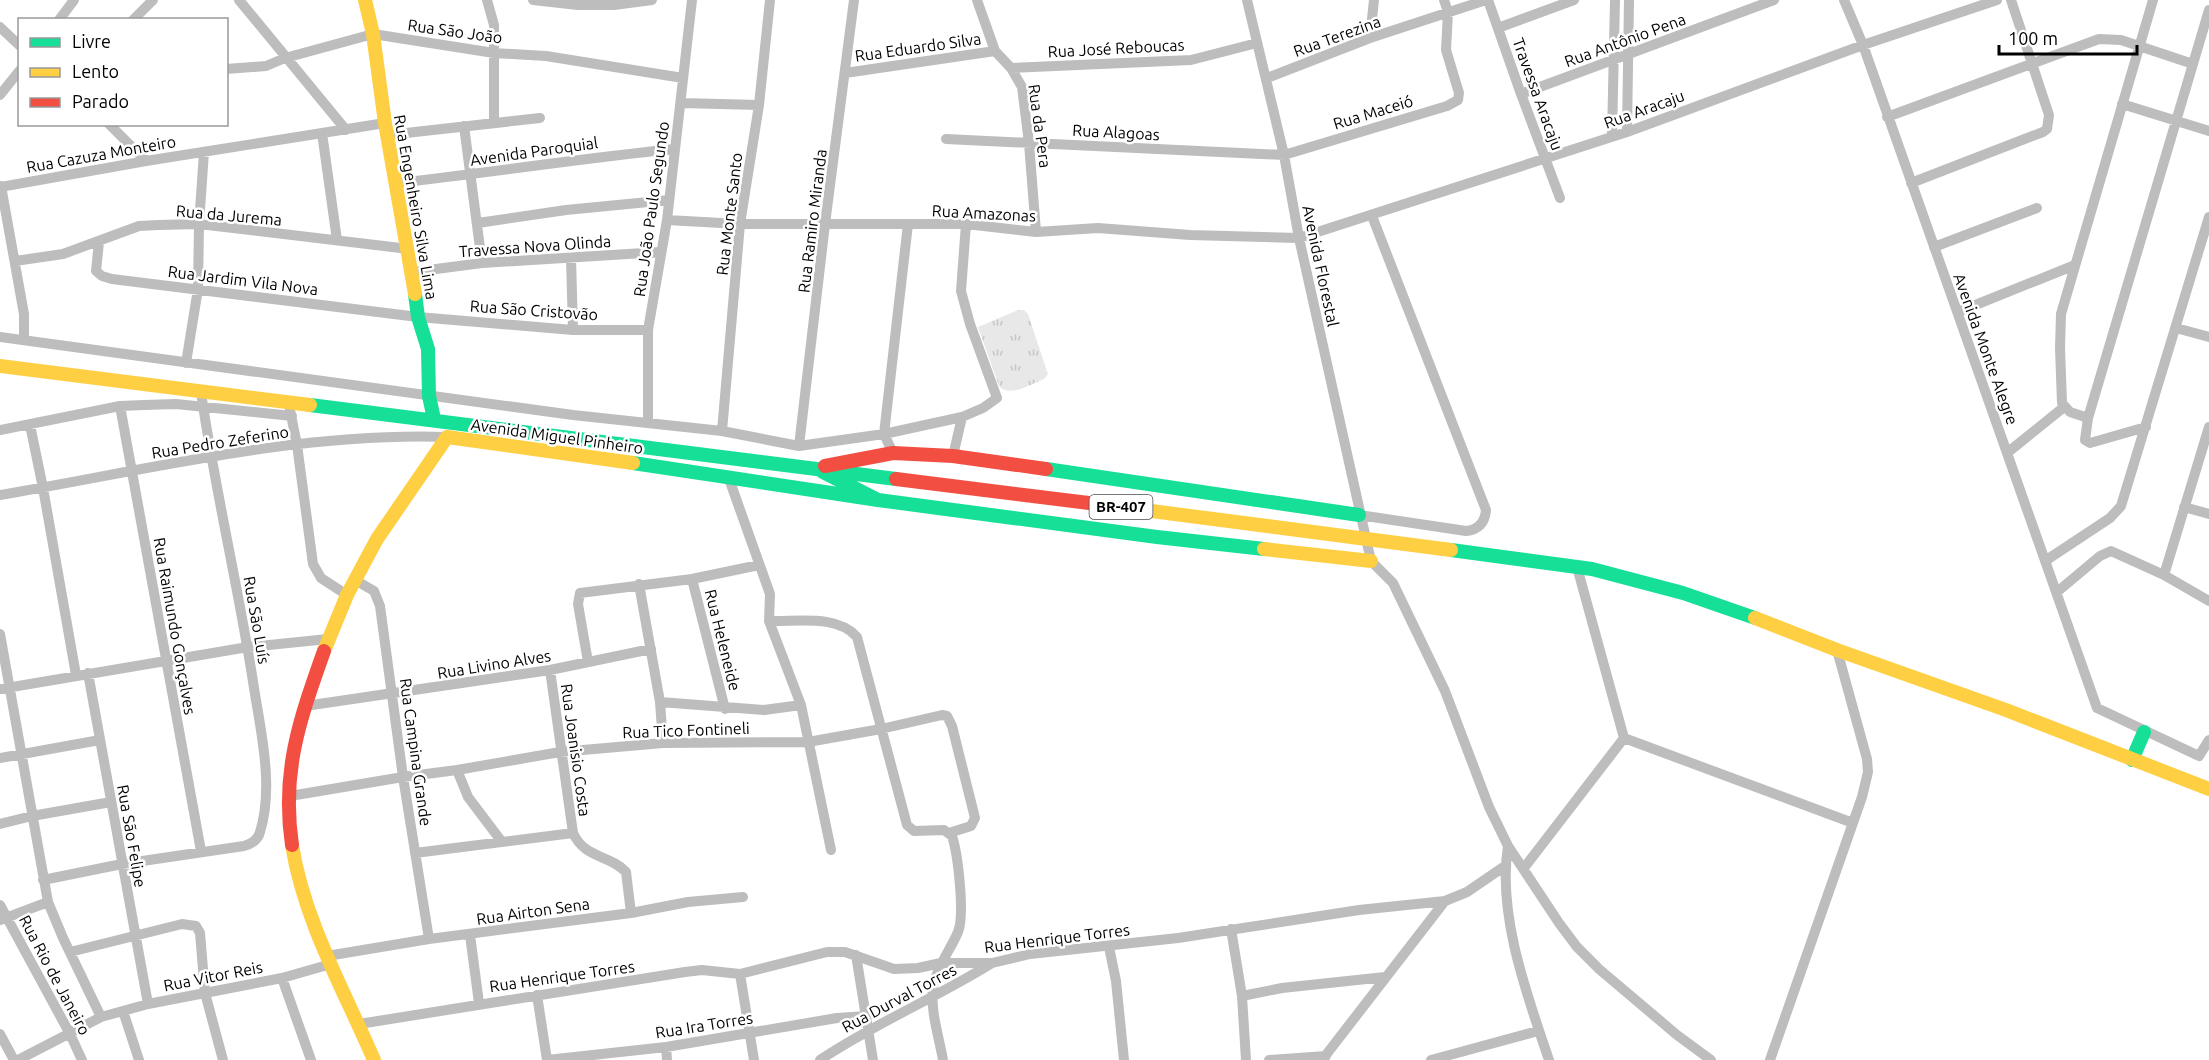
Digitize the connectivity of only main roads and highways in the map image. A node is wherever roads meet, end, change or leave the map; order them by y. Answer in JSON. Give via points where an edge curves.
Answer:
{"nodes":[{"id":1,"x":365,"y":0,"type":"edge"},
{"id":2,"x":0,"y":366,"type":"edge"},
{"id":3,"x":434,"y":419,"type":"junction"},
{"id":4,"x":454,"y":423,"type":"junction"},
{"id":5,"x":447,"y":437,"type":"junction"},
{"id":6,"x":814,"y":468,"type":"junction"},
{"id":7,"x":878,"y":500,"type":"junction"},
{"id":8,"x":1359,"y":515,"type":"road end"},
{"id":9,"x":1371,"y":561,"type":"road end"},
{"id":10,"x":2144,"y":732,"type":"road end"},
{"id":11,"x":2132,"y":760,"type":"junction"},
{"id":12,"x":2209,"y":789,"type":"edge"},
{"id":13,"x":374,"y":1060,"type":"edge"}],
"edges":[{"from":1,"to":3,"type":"main road","name":"Rua Engenheiro Silva Lima","via":[[418,318],[428,349],[429,396]]},
{"from":2,"to":3,"type":"main road","number":"BR-407"},
{"from":3,"to":4,"type":"main road","number":"BR-407"},
{"from":4,"to":5,"type":"main road"},
{"from":4,"to":6,"type":"main road","number":"BR-407"},
{"from":5,"to":7,"type":"main road","name":"Avenida Miguel Pinheiro"},
{"from":5,"to":13,"type":"main road","name":"Avenida Miguel Pinheiro","via":[[369,552],[347,595],[295,739],[291,834],[299,877],[329,960]]},
{"from":6,"to":7,"type":"main road"},
{"from":6,"to":8,"type":"main road","via":[[892,453],[953,456]]},
{"from":6,"to":11,"type":"main road","number":"BR-407","via":[[1366,538],[1577,567],[1636,579],[1716,603]]},
{"from":7,"to":9,"type":"main road","name":"Avenida Miguel Pinheiro"},
{"from":10,"to":11,"type":"main road"},
{"from":11,"to":12,"type":"main road","number":"BR-407"}]}
